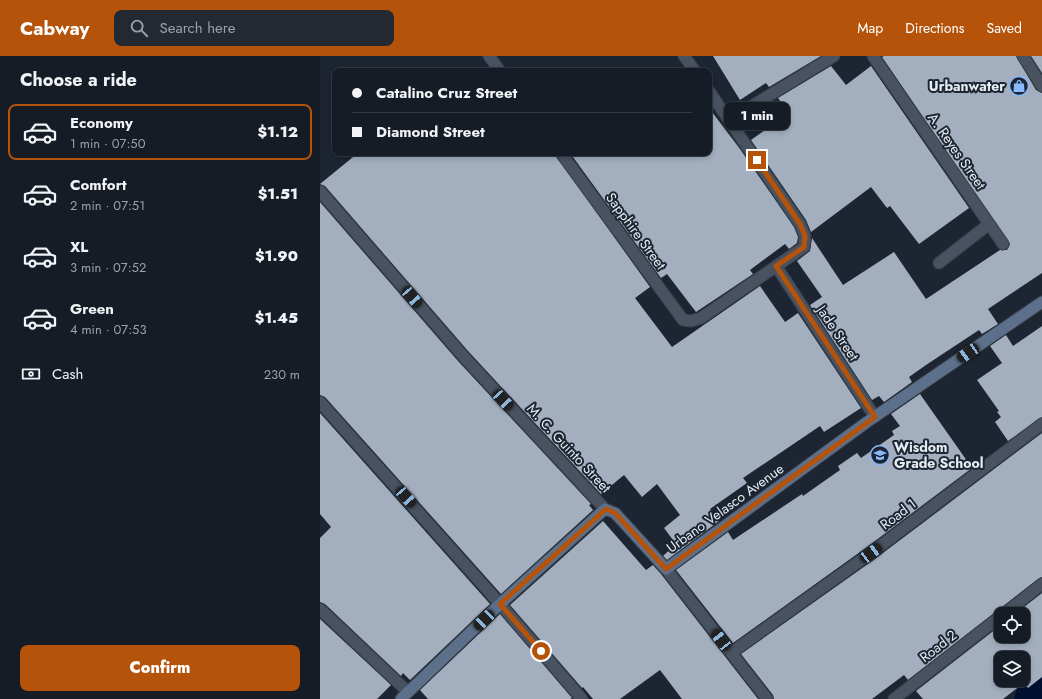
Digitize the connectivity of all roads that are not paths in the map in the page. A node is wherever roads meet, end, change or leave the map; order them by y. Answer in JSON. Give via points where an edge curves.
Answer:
{"nodes":[{"id":1,"x":489,"y":56,"type":"edge"},
{"id":2,"x":684,"y":56,"type":"edge"},
{"id":3,"x":834,"y":56,"type":"edge"},
{"id":4,"x":873,"y":56,"type":"edge"},
{"id":5,"x":1023,"y":56,"type":"edge"},
{"id":6,"x":498,"y":68,"type":"edge"},
{"id":7,"x":693,"y":68,"type":"edge"},
{"id":8,"x":1042,"y":86,"type":"edge"},
{"id":9,"x":712,"y":95,"type":"edge"},
{"id":10,"x":729,"y":120,"type":"junction"},
{"id":11,"x":562,"y":156,"type":"edge"},
{"id":12,"x":320,"y":191,"type":"edge"},
{"id":13,"x":989,"y":224,"type":"junction"},
{"id":14,"x":1003,"y":244,"type":"dead end"},
{"id":15,"x":939,"y":263,"type":"dead end"},
{"id":16,"x":776,"y":266,"type":"junction"},
{"id":17,"x":1042,"y":302,"type":"edge"},
{"id":18,"x":320,"y":402,"type":"edge"},
{"id":19,"x":875,"y":417,"type":"junction"},
{"id":20,"x":1042,"y":424,"type":"edge"},
{"id":21,"x":606,"y":509,"type":"junction"},
{"id":22,"x":666,"y":569,"type":"junction"},
{"id":23,"x":1042,"y":584,"type":"edge"},
{"id":24,"x":500,"y":604,"type":"junction"},
{"id":25,"x":1013,"y":607,"type":"edge"},
{"id":26,"x":320,"y":609,"type":"edge"},
{"id":27,"x":994,"y":621,"type":"edge"},
{"id":28,"x":731,"y":653,"type":"junction"},
{"id":29,"x":404,"y":695,"type":"edge"},
{"id":30,"x":582,"y":699,"type":"edge"},
{"id":31,"x":767,"y":699,"type":"edge"},
{"id":32,"x":894,"y":699,"type":"edge"}],
"edges":[{"from":1,"to":6,"type":"street"},
{"from":2,"to":7,"type":"street"},
{"from":3,"to":10,"type":"street"},
{"from":4,"to":13,"type":"street","name":"A. Reyes Street"},
{"from":5,"to":8,"type":"street"},
{"from":9,"to":10,"type":"street"},
{"from":10,"to":16,"type":"street","via":[[800,224],[805,236],[804,247]]},
{"from":11,"to":16,"type":"street","name":"Sapphire Street","via":[[683,320],[701,318]]},
{"from":12,"to":21,"type":"street","name":"M. C. Guinto Street","via":[[462,356]]},
{"from":13,"to":14,"type":"street","name":"A. Reyes Street"},
{"from":13,"to":15,"type":"street"},
{"from":16,"to":19,"type":"street","name":"Jade Street"},
{"from":17,"to":19,"type":"main road","name":"Urbano Velasco Avenue"},
{"from":18,"to":24,"type":"street"},
{"from":19,"to":22,"type":"main road","name":"Urbano Velasco Avenue"},
{"from":20,"to":28,"type":"street","name":"Road 1","via":[[871,553]]},
{"from":21,"to":22,"type":"main road","name":"Urbano Velasco Avenue","via":[[615,513]]},
{"from":21,"to":24,"type":"main road"},
{"from":22,"to":28,"type":"street"},
{"from":23,"to":25,"type":"street"},
{"from":24,"to":29,"type":"main road"},
{"from":24,"to":30,"type":"street"},
{"from":26,"to":29,"type":"street"},
{"from":27,"to":32,"type":"street","name":"Road 2"},
{"from":28,"to":31,"type":"street"}]}
